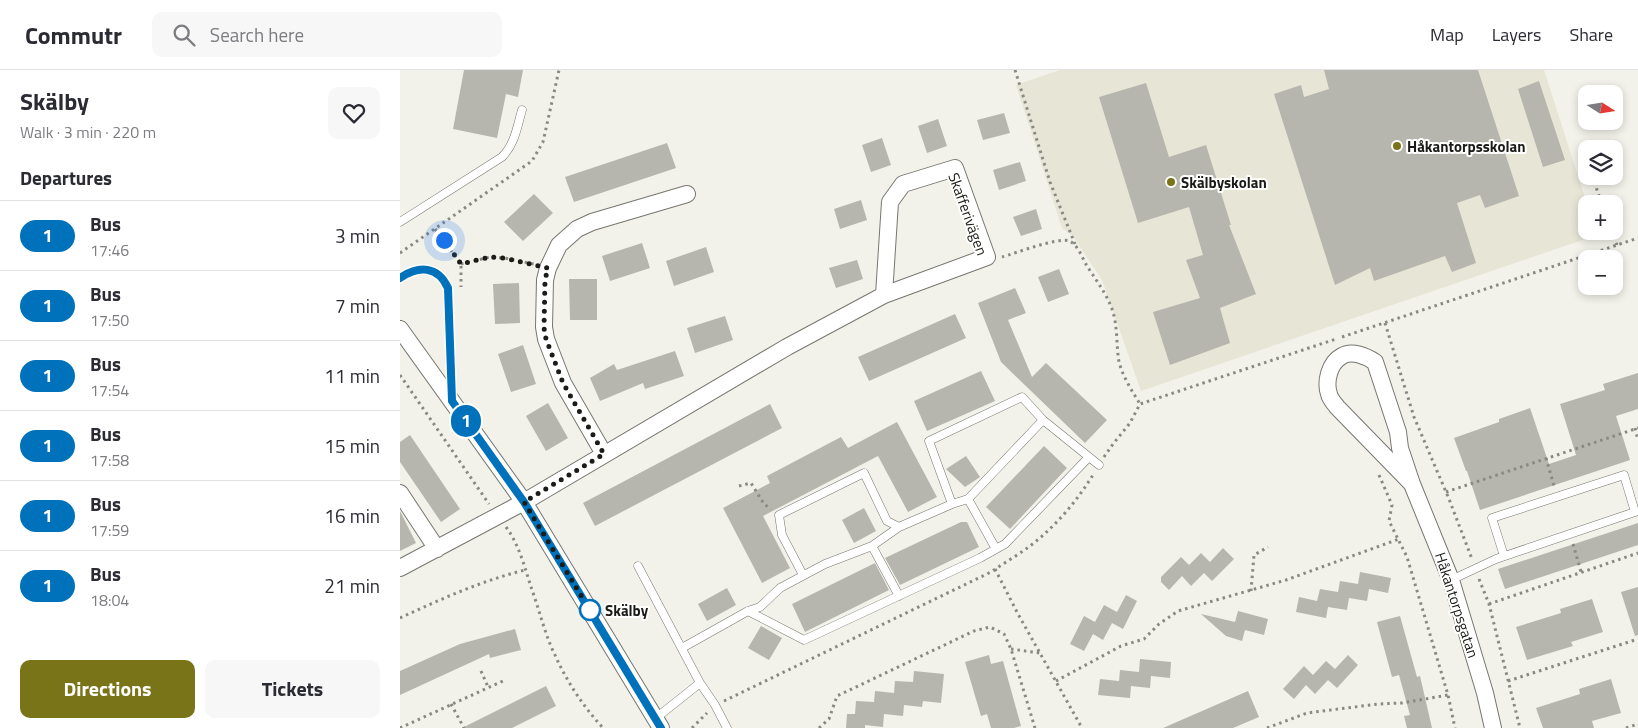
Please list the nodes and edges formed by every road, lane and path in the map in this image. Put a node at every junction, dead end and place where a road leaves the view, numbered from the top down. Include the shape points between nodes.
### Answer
1 (1015, 70) edge
2 (522, 110) dead end
3 (687, 194) dead end
4 (400, 222) edge
5 (435, 229) dead end
6 (1638, 238) edge
7 (1615, 240) edge
8 (1075, 245) junction
9 (1616, 245) junction
10 (987, 257) junction
11 (461, 264) junction
12 (548, 268) junction
13 (400, 278) edge
14 (461, 291) dead end
15 (884, 295) junction
16 (1385, 323) junction
17 (400, 329) edge
18 (400, 375) edge
19 (452, 401) junction
20 (1140, 404) junction
21 (1043, 420) junction
22 (1636, 428) edge
23 (1638, 440) edge
24 (604, 454) junction
25 (1089, 457) junction
26 (1546, 458) junction
27 (1099, 465) junction
28 (1412, 484) junction
29 (739, 486) dead end
30 (1446, 492) junction
31 (400, 493) edge
32 (1558, 497) junction
33 (968, 499) junction
34 (524, 502) junction
35 (952, 504) junction
36 (779, 515) junction
37 (498, 516) junction
38 (1389, 521) dead end
39 (899, 527) junction
40 (1569, 534) junction
41 (1399, 539) junction
42 (872, 546) junction
43 (1268, 547) dead end
44 (437, 549) junction
45 (996, 549) junction
46 (1638, 553) edge
47 (1504, 556) junction
48 (638, 566) dead end
49 (400, 568) edge
50 (995, 569) junction
51 (1475, 569) junction
52 (525, 570) junction
53 (1582, 572) junction
54 (804, 575) junction
55 (1451, 580) junction
56 (1251, 590) junction
57 (898, 596) junction
58 (1489, 604) junction
59 (748, 611) junction
60 (400, 618) edge
61 (1638, 639) edge
62 (682, 648) junction
63 (1011, 649) junction
64 (1040, 653) junction
65 (481, 671) dead end
66 (504, 680) dead end
67 (1056, 681) junction
68 (1508, 681) junction
69 (700, 682) junction
70 (488, 687) junction
71 (1448, 695) junction
72 (451, 704) junction
73 (715, 705) junction
74 (658, 723) edge
75 (1638, 724) edge
76 (400, 728) edge
77 (464, 728) edge
78 (603, 728) edge
79 (692, 728) edge
80 (727, 728) edge
81 (819, 728) edge
82 (1035, 728) edge
83 (1082, 728) edge
84 (1268, 728) edge
85 (1455, 728) edge
86 (1493, 728) edge
87 (1520, 728) edge
88 (1626, 728) edge

1 - 8 path via 1050,182
2 - 4 lane via 514,139 502,157
3 - 12 street via 577,229 559,245
5 - 11 path
6 - 9 path
7 - 9 path
8 - 10 path via 1069,241 1056,241 996,259
8 - 20 path via 1106,293 1113,311 1124,376
9 - 16 path
10 - 15 street, Skafferivägen
10 - 15 street, Skafferivägen via 955,168 903,184 890,202
11 - 12 path via 490,257
11 - 14 path
12 - 24 street via 545,280 546,339 563,383
13 - 19 lane via 417,269 426,270 443,278 448,288
15 - 24 street, Skafferivägen via 787,347
16 - 20 path
16 - 30 path via 1414,417
17 - 19 street
18 - 37 path
19 - 34 street
20 - 27 path
21 - 25 lane
21 - 33 lane
21 - 35 lane via 1022,397 929,441
22 - 23 path
22 - 26 path
24 - 34 street, Skafferivägen
25 - 27 lane
25 - 45 lane via 1005,544
26 - 30 path
26 - 32 path
27 - 50 path via 1067,512 1050,529
28 - 28 street, Håkantorpsgatan via 1375,362 1366,356 1342,356 1328,373 1329,396
28 - 55 street, Håkantorpsgatan
29 - 36 path via 751,483 764,504
30 - 51 path
31 - 44 street
32 - 40 lane via 1624,475 1635,512
32 - 47 lane via 1492,518
33 - 35 lane
33 - 45 lane
34 - 37 street, Skafferivägen
34 - 74 street
35 - 39 lane
36 - 39 lane via 864,473 887,520
36 - 54 lane via 782,535
37 - 44 street, Skafferivägen
37 - 52 path via 513,537
38 - 41 path
39 - 42 lane
40 - 47 lane
40 - 53 path
41 - 56 path
41 - 71 path
42 - 54 lane
42 - 57 lane
43 - 56 path via 1254,555
44 - 49 street, Skafferivägen
45 - 57 lane
46 - 53 path
47 - 51 lane
48 - 62 lane
50 - 64 path
50 - 73 path
51 - 55 lane
51 - 58 path
52 - 60 path via 495,578
52 - 78 path via 554,654 589,713
53 - 58 path
54 - 59 lane via 780,588 760,607
55 - 86 street, Håkantorpsgatan
56 - 67 path via 1178,611 1144,639 1121,646
57 - 59 lane via 804,640
58 - 68 path
59 - 62 lane
61 - 68 path
62 - 69 lane
63 - 64 path
63 - 81 path via 999,630 990,627 974,631 837,696 829,720
63 - 82 path
64 - 67 path
65 - 70 path
66 - 70 path
67 - 83 path
68 - 87 path
69 - 73 lane
69 - 74 lane
70 - 72 path
71 - 84 path via 1307,713
71 - 85 path
72 - 76 path
72 - 77 path
73 - 79 path
73 - 80 lane
75 - 88 path

